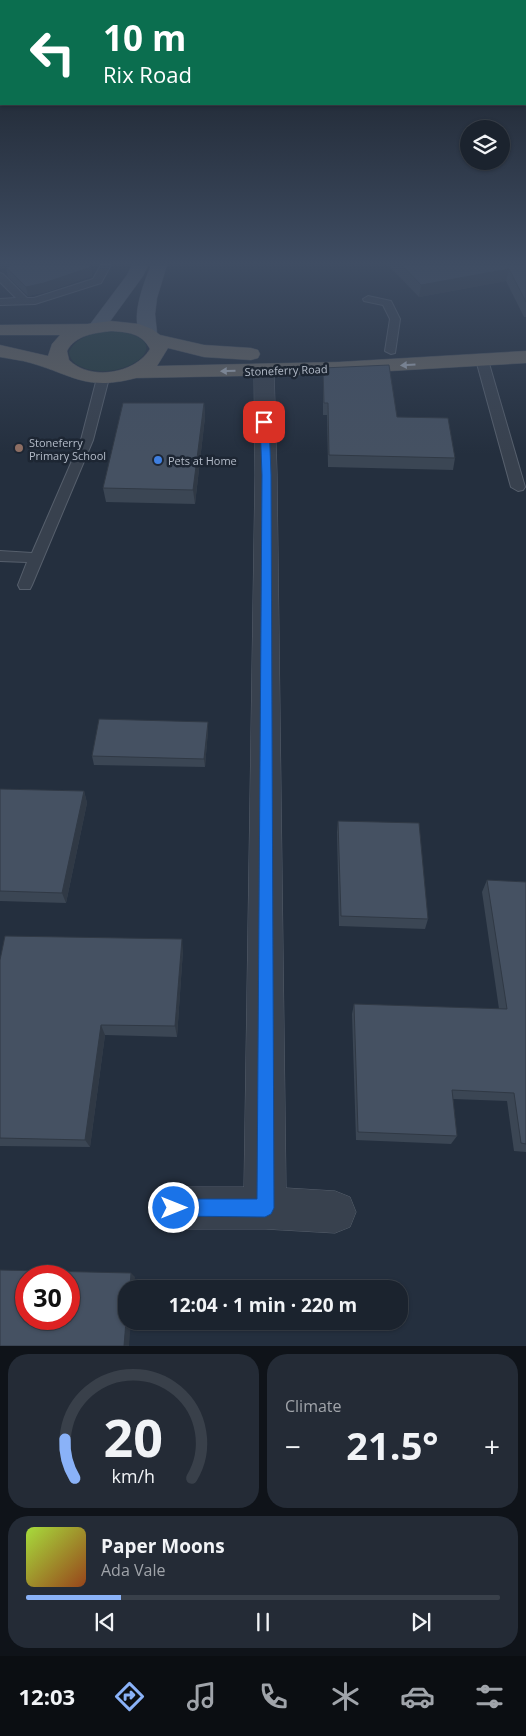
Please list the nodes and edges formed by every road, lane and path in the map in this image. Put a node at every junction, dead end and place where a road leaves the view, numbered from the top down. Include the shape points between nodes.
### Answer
1 (92, 328) junction
2 (95, 328) edge
3 (129, 328) edge
4 (149, 328) edge
5 (394, 328) edge
6 (0, 330) edge
7 (152, 337) junction
8 (526, 342) edge
9 (0, 351) edge
10 (391, 351) junction
11 (526, 357) edge
12 (482, 360) junction
13 (68, 370) junction
14 (264, 371) junction
15 (135, 372) junction
16 (103, 378) junction
17 (518, 487) dead end
18 (0, 556) edge
19 (36, 558) junction
20 (25, 585) dead end
21 (174, 1208) dead end
22 (265, 1208) junction
23 (335, 1212) dead end

1 - 2 highway, Stoneferry Road
1 - 6 highway
1 - 13 highway via 64,341 59,348 60,364
3 - 7 highway, Stoneferry Road
4 - 7 main road
5 - 10 lane
7 - 10 highway, Stoneferry Road via 204,352 231,354
7 - 15 highway via 159,348 156,357 148,366
8 - 10 highway, Stoneferry Road
9 - 13 highway via 35,358
11 - 12 highway, Stoneferry Road
12 -> 14 highway, Stoneferry Road
12 - 17 lane
13 - 16 highway
14 -> 15 highway, Stoneferry Road
14 - 22 street
15 - 16 highway
16 - 19 lane via 87,440
18 - 19 lane
19 - 20 lane
21 - 22 street
22 - 23 street

